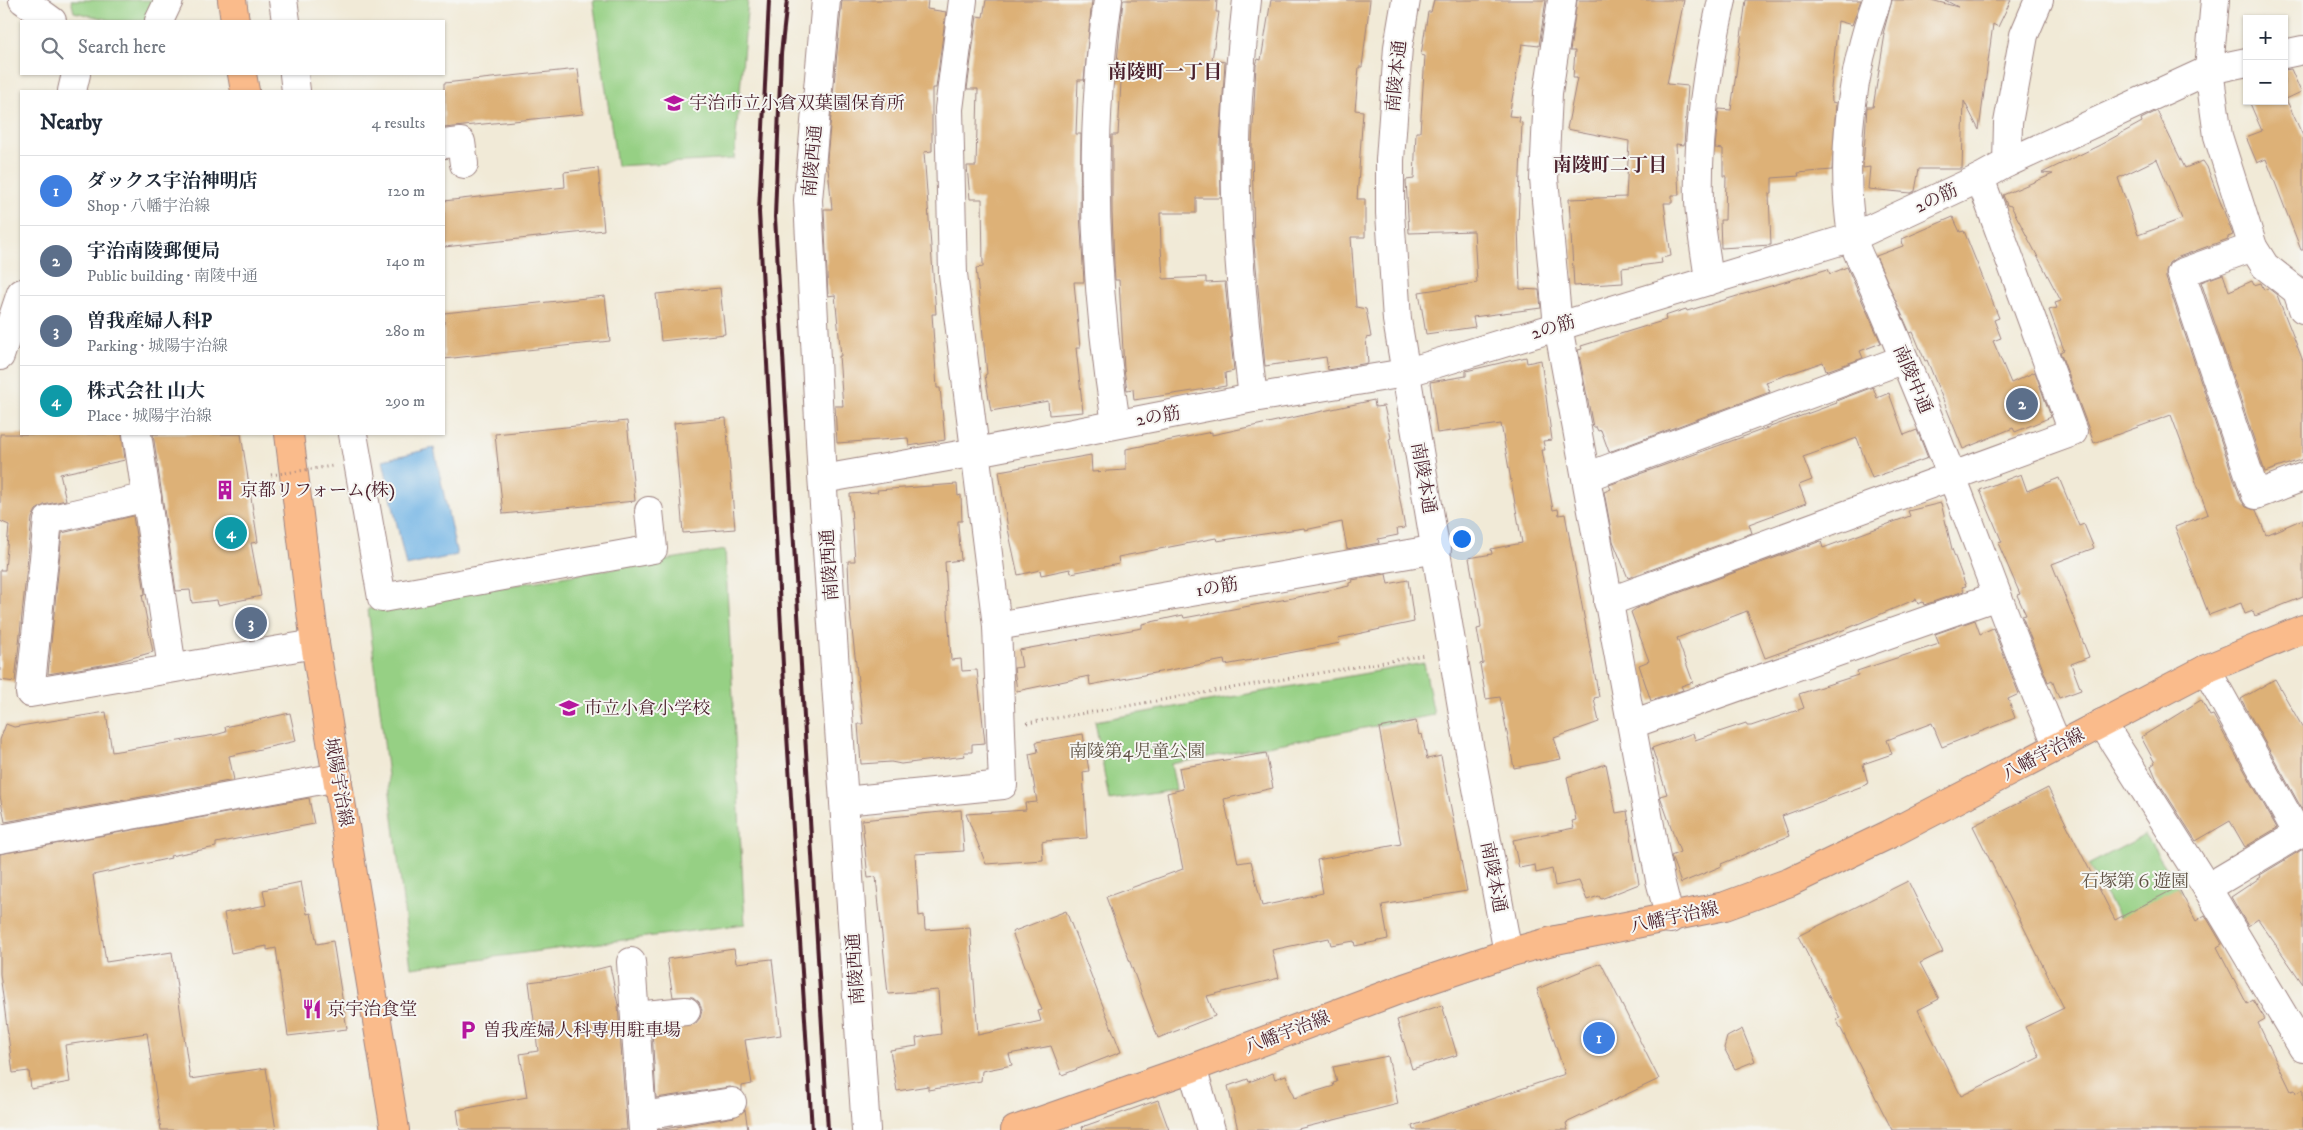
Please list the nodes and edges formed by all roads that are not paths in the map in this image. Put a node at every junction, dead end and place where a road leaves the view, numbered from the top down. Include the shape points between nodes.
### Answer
1 (23, 0) edge
2 (169, 0) edge
3 (232, 0) edge
4 (283, 0) edge
5 (826, 0) edge
6 (963, 0) edge
7 (1108, 0) edge
8 (1247, 0) edge
9 (1406, 0) edge
10 (1562, 0) edge
11 (1722, 0) edge
12 (1877, 0) edge
13 (2039, 0) edge
14 (2215, 0) edge
15 (51, 20) edge
16 (159, 20) edge
17 (235, 20) edge
18 (286, 20) edge
19 (2303, 50) edge
20 (2288, 53) edge
21 (2243, 63) edge
22 (2210, 70) junction
23 (76, 75) edge
24 (242, 75) edge
25 (294, 75) edge
26 (72, 90) edge
27 (245, 90) edge
28 (296, 90) edge
29 (445, 144) edge
30 (2007, 162) junction
31 (464, 164) dead end
32 (1980, 178) junction
33 (1853, 237) junction
34 (2253, 247) junction
35 (1709, 281) junction
36 (12, 302) edge
37 (2303, 309) edge
38 (1558, 326) junction
39 (0, 356) edge
40 (1904, 359) junction
41 (1405, 373) junction
42 (1253, 398) junction
43 (1116, 424) junction
44 (137, 435) edge
45 (289, 435) edge
46 (353, 435) edge
47 (976, 452) junction
48 (1953, 476) junction
49 (1586, 477) junction
50 (2303, 477) edge
51 (823, 479) junction
52 (146, 497) junction
53 (649, 511) dead end
54 (1437, 549) junction
55 (1997, 596) junction
56 (1608, 602) junction
57 (997, 626) junction
58 (2303, 629) edge
59 (315, 644) junction
60 (172, 668) junction
61 (2206, 669) junction
62 (2102, 723) junction
63 (1632, 724) junction
64 (2058, 746) junction
65 (338, 776) junction
66 (844, 801) junction
67 (0, 839) edge
68 (2207, 888) junction
69 (1670, 919) junction
70 (1508, 953) junction
71 (630, 962) dead end
72 (686, 1011) dead end
73 (634, 1016) junction
74 (2303, 1048) edge
75 (1192, 1068) junction
76 (732, 1102) dead end
77 (642, 1123) edge
78 (395, 1130) edge
79 (866, 1130) edge
80 (1015, 1130) edge
81 (1211, 1130) edge

1 - 15 street
2 - 16 street
3 - 17 main road
4 - 18 street
5 - 51 street, 南陵西通 via 808,200
6 - 47 street via 949,109 953,274
7 - 43 street via 1098,93 1095,220 1098,288
8 - 42 street via 1237,112 1236,192 1238,253
9 - 41 street, 南陵本通 via 1393,103 1390,177 1392,267
10 - 38 street via 1548,93 1544,179
11 - 35 street via 1706,80 1700,154 1699,203
12 - 33 street, 南陵中通 via 1862,50 1849,142
13 - 30 street via 2024,35 2008,123
14 - 22 street
19 - 20 street
21 - 22 street, 2の筋
22 - 30 street, 2の筋
22 - 34 street via 2218,136
23 - 26 street
24 - 27 main road
25 - 28 street
29 - 31 street via 461,142
30 - 32 street, 2の筋
32 - 33 street, 2の筋
32 - 48 street via 2073,432
33 - 35 street, 2の筋
33 - 40 street, 南陵中通
34 - 37 street via 2265,266 2297,291
34 - 50 street via 2181,273 2256,495
35 - 38 street, 2の筋
36 - 39 street
38 - 41 street, 2の筋
38 - 49 street
40 - 48 street, 南陵中通
40 - 49 street
41 - 42 street, 2の筋
41 - 54 street, 南陵本通
42 - 43 street, 2の筋
43 - 47 street, 2の筋
44 - 52 street
45 - 59 main road, 城陽宇治線
46 - 53 street via 382,598 653,549
47 - 51 street, 2の筋
47 - 57 street
48 - 55 street, 南陵中通
48 - 56 street
49 - 56 street
51 - 66 street, 南陵西通
52 - 60 street
52 - 60 street via 48,520 30,693
54 - 57 street, 1の筋
54 - 70 street, 南陵本通
55 - 63 street
55 - 64 street, 南陵中通
56 - 63 street
57 - 66 street via 1003,785
58 - 61 main road, 八幡宇治線
59 - 60 street
59 - 65 main road, 城陽宇治線
61 - 62 main road, 八幡宇治線
61 - 68 street via 2298,834
62 - 64 main road, 八幡宇治線
62 - 68 street
63 - 69 street
64 - 69 main road, 八幡宇治線 via 1790,882 1725,906
65 - 67 street
65 - 78 main road, 城陽宇治線
66 - 79 street, 南陵西通
68 - 74 street
69 - 70 main road, 八幡宇治線 via 1556,940
70 - 75 main road, 八幡宇治線 via 1404,988
71 - 73 street
72 - 73 street
73 - 77 street
75 - 80 main road, 八幡宇治線
75 - 81 street
76 - 77 street

